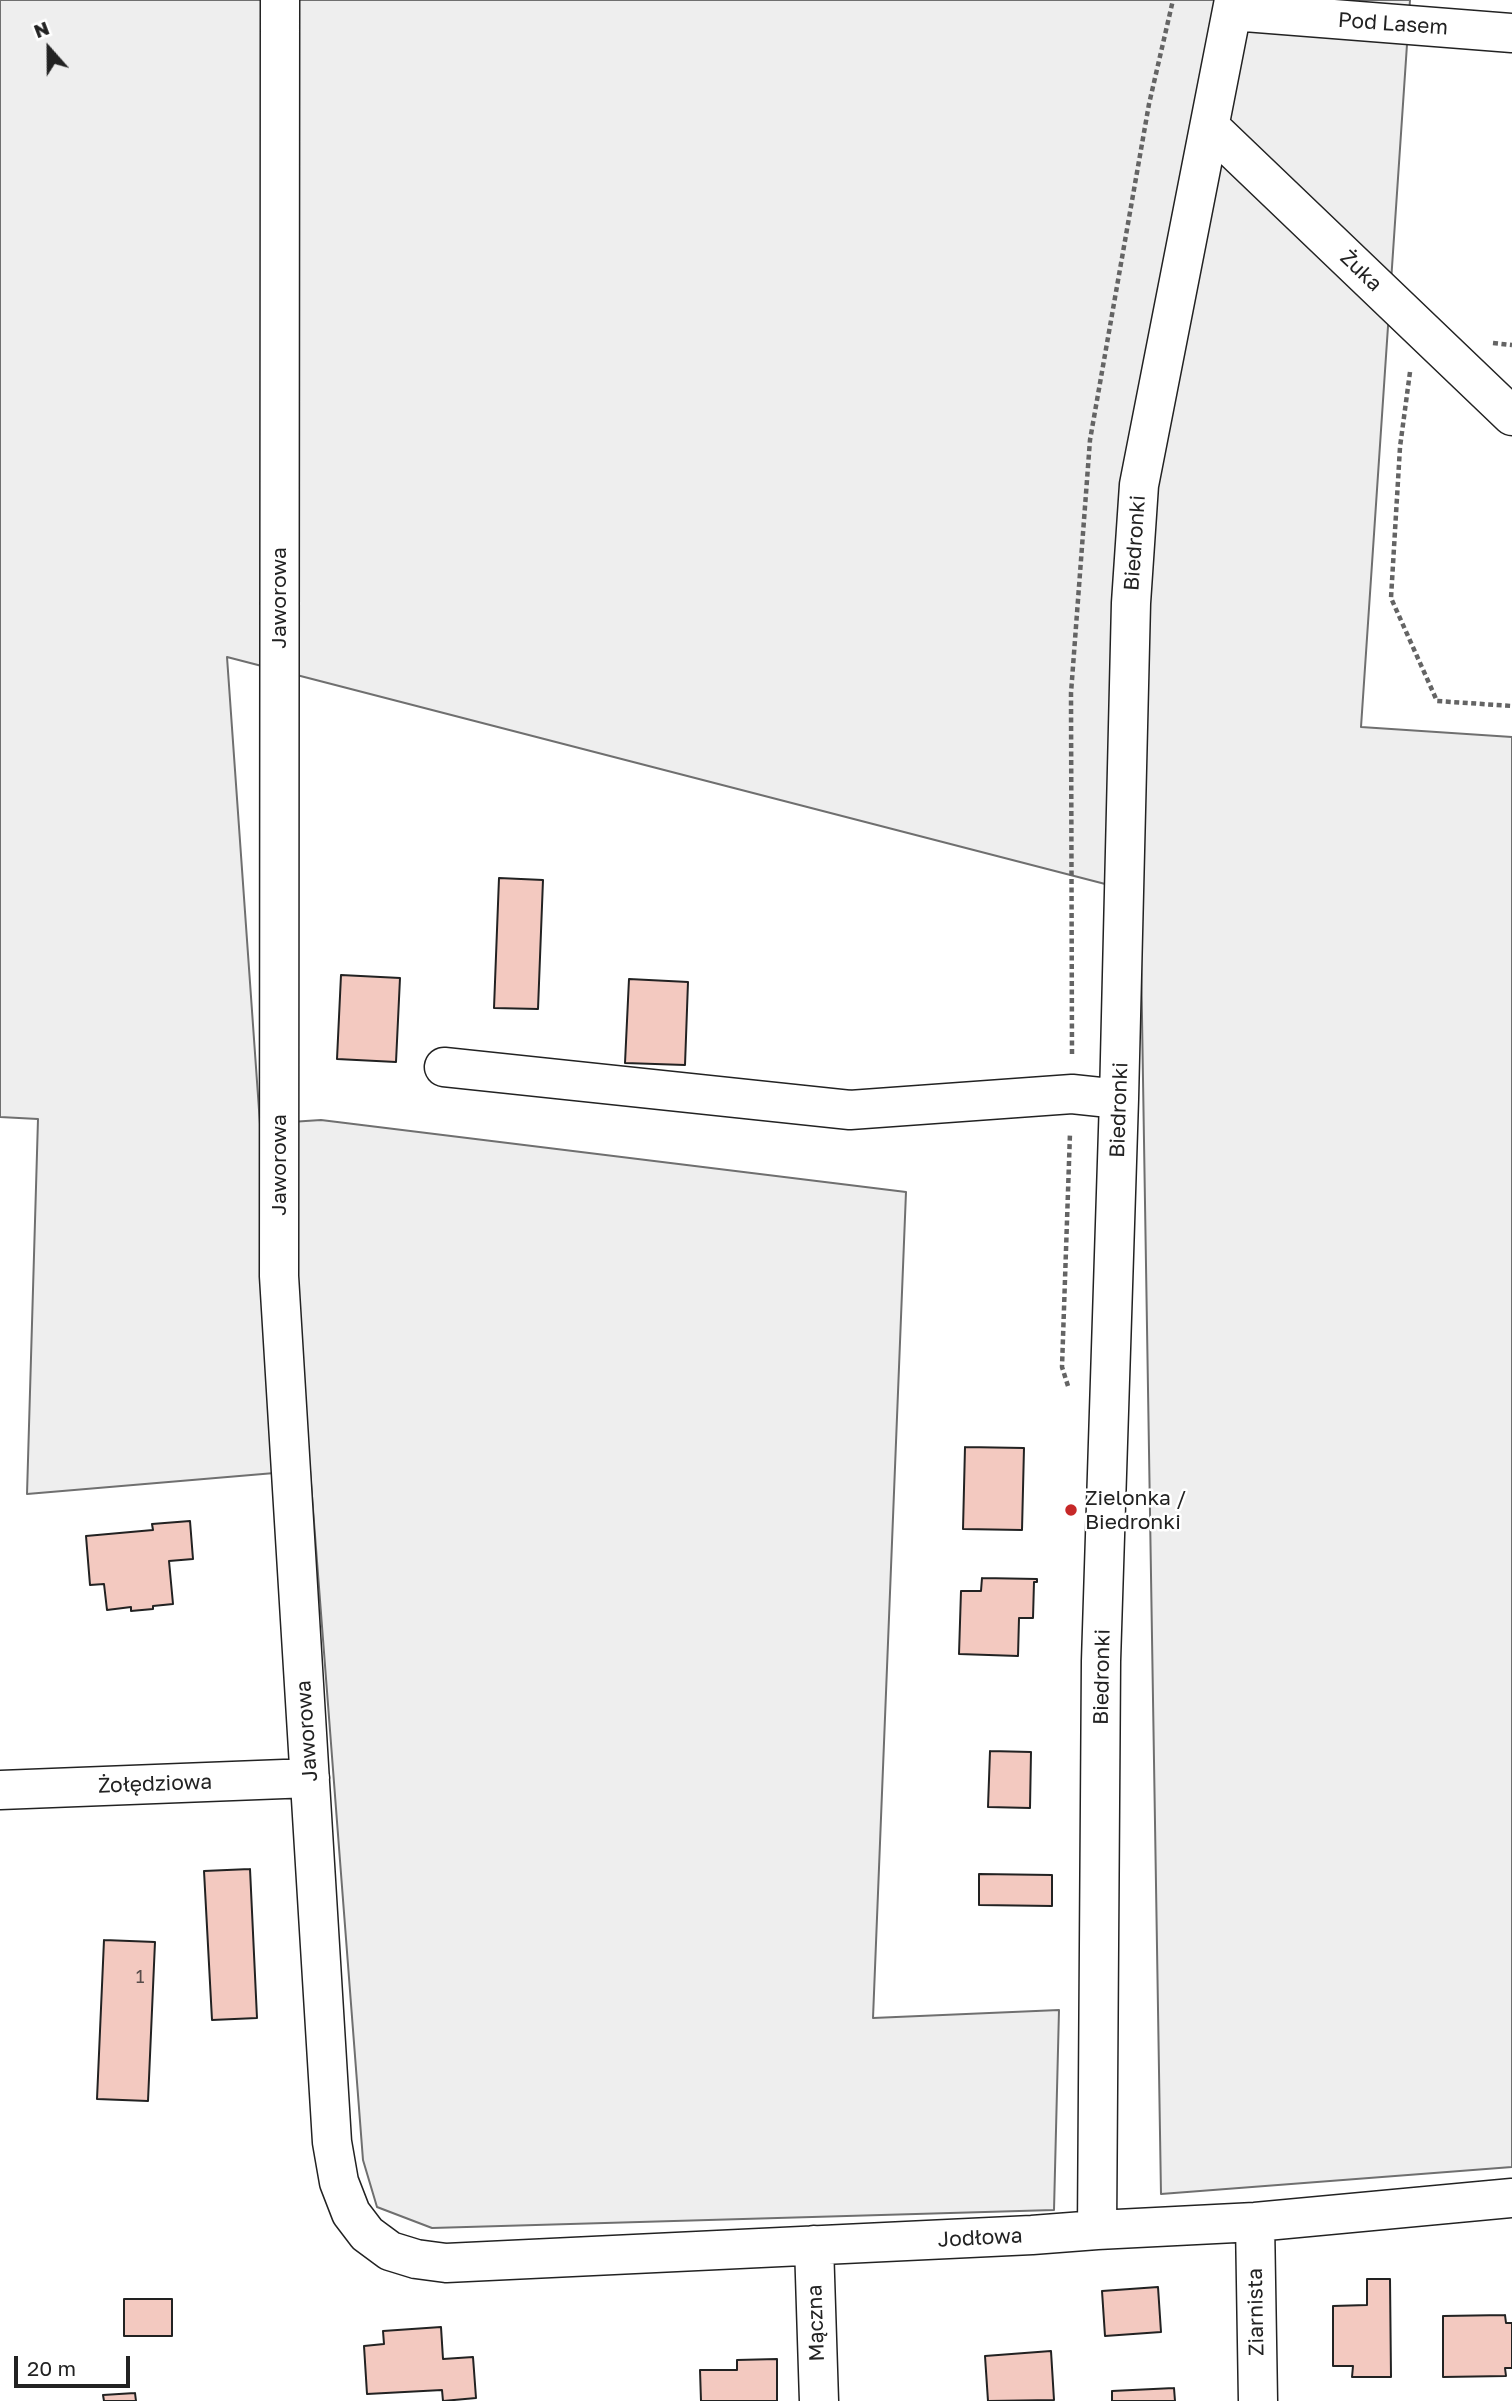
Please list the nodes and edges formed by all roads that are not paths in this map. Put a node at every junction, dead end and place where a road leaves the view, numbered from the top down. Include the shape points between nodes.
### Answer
1 (280, 0) edge
2 (1233, 6) edge
3 (1512, 33) edge
4 (1210, 127) junction
5 (1512, 416) edge
6 (444, 1067) dead end
7 (1119, 1100) junction
8 (310, 1777) junction
9 (0, 1790) edge
10 (1512, 2199) edge
11 (1255, 2222) junction
12 (1097, 2230) junction
13 (814, 2245) junction
14 (446, 2263) joint
15 (819, 2401) edge
16 (1258, 2401) edge

1 - 8 street, Jaworowa via 279,1276
2 - 3 street, Pod Lasem
2 - 4 street, Biedronki
4 - 5 street, Żuka
4 - 7 street, Biedronki via 1139,485 1126,755
6 - 7 street via 850,1110 1072,1094
7 - 12 street, Biedronki via 1101,1661
8 - 9 street, Żołędziowa
8 - 14 street, Jaworowa via 332,2142 339,2182 351,2213 367,2234 390,2251
10 - 11 street, Jodłowa
11 - 12 street, Jodłowa
11 - 16 street, Ziarnista
12 - 13 street, Jodłowa
13 - 14 street, Jodłowa
13 - 15 street, Mączna

